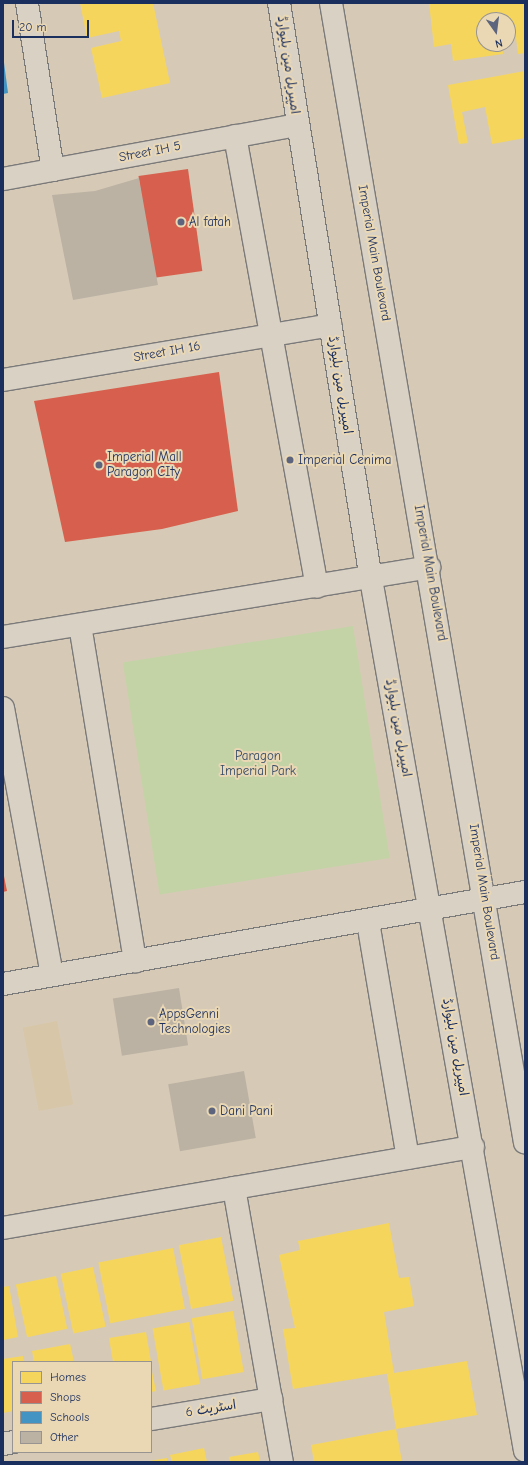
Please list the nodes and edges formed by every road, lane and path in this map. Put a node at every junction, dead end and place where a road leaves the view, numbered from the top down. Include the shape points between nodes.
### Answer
1 (27, 3) edge
2 (279, 3) edge
3 (331, 3) edge
4 (297, 125) junction
5 (235, 136) junction
6 (53, 170) junction
7 (3, 178) edge
8 (330, 325) junction
9 (274, 334) junction
10 (3, 380) edge
11 (429, 567) junction
12 (371, 579) junction
13 (317, 587) junction
14 (80, 625) junction
15 (3, 637) edge
16 (3, 708) edge
17 (525, 892) edge
18 (486, 900) junction
19 (431, 910) junction
20 (368, 922) junction
21 (135, 962) junction
22 (52, 975) junction
23 (3, 984) edge
24 (525, 1142) edge
25 (473, 1147) junction
26 (408, 1158) junction
27 (234, 1188) junction
28 (3, 1228) edge
29 (271, 1399) junction
30 (152, 1419) edge
31 (525, 1451) edge
32 (282, 1462) edge

1 - 6 street
2 - 4 street, امپیریل مین بلیوارڈ
3 - 11 street, Imperial Main Boulevard
4 - 5 street, Street IH 5
4 - 8 street, امپیریل مین بلیوارڈ
5 - 6 street, Street IH 5
5 - 9 street
6 - 7 street, Street IH 5
8 - 9 street, Street IH 16
8 - 12 street, امپیریل مین بلیوارڈ
9 - 10 street, Street IH 16
9 - 13 street
11 - 12 street
11 - 18 street, Imperial Main Boulevard
12 - 13 street
12 - 19 street, امپیریل مین بلیوارڈ
13 - 14 street
14 - 15 street
14 - 21 street
16 - 22 street
17 - 18 street
18 - 19 street
18 - 24 street, Imperial Main Boulevard
19 - 20 street
19 - 25 street, امپیریل مین بلیوارڈ
20 - 21 street
20 - 26 street
21 - 22 street
22 - 23 street
25 - 26 street
25 - 31 street, امپیریل مین بلیوارڈ
26 - 27 street
27 - 28 street
27 - 29 street
29 - 30 street, اسٹریٹ 6
29 - 32 street

